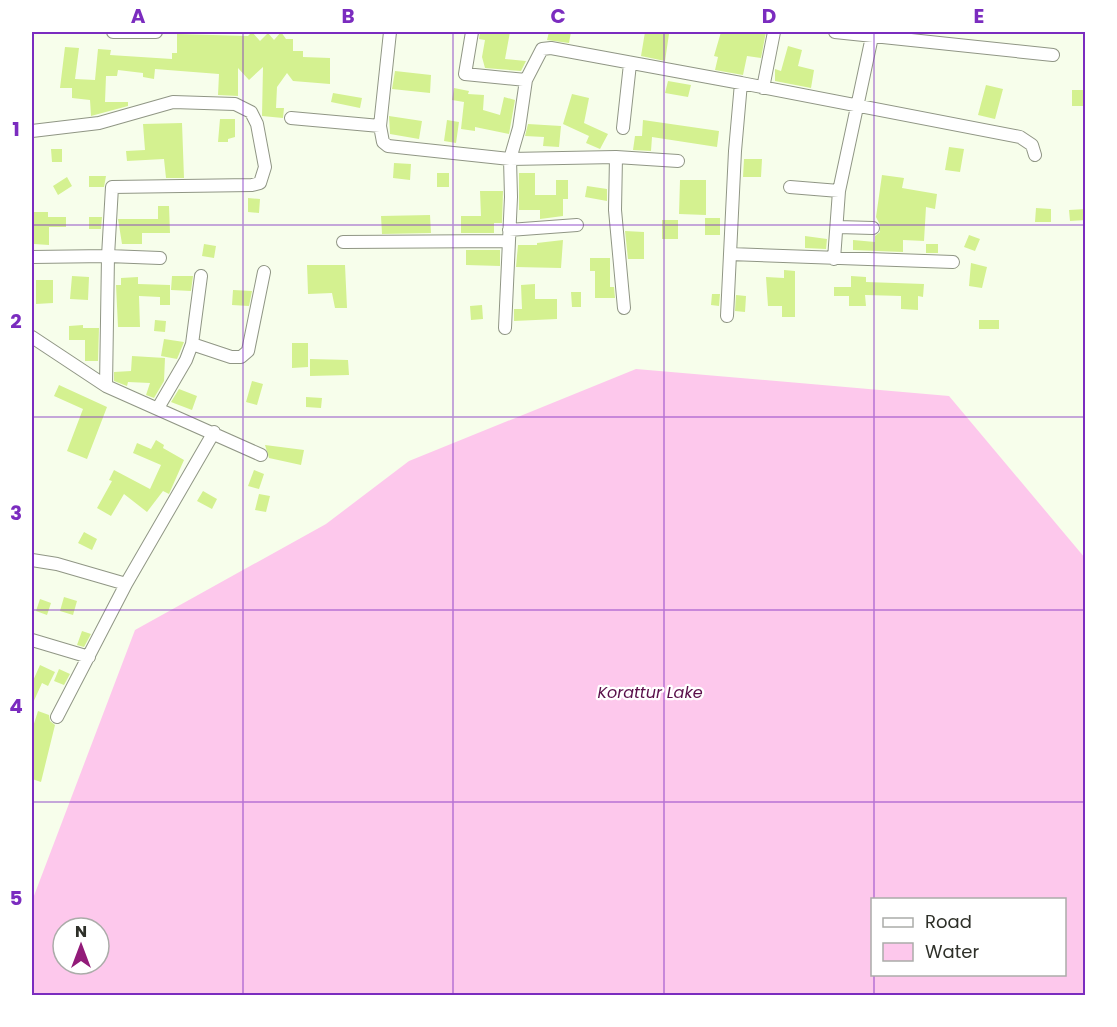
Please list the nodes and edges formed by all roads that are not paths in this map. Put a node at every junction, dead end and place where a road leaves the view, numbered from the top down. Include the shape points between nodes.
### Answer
1 (113, 32) edge
2 (156, 32) edge
3 (390, 32) edge
4 (472, 32) edge
5 (774, 32) edge
6 (835, 32) edge
7 (873, 34) edge
8 (1053, 55) dead end
9 (630, 64) junction
10 (526, 80) junction
11 (741, 83) junction
12 (763, 88) junction
13 (857, 107) junction
14 (291, 118) dead end
15 (380, 126) junction
16 (623, 128) dead end
17 (32, 130) edge
18 (1035, 155) dead end
19 (616, 157) junction
20 (510, 159) junction
21 (678, 161) dead end
22 (790, 187) dead end
23 (838, 191) junction
24 (577, 225) dead end
25 (838, 227) junction
26 (873, 228) dead end
27 (509, 235) junction
28 (343, 242) dead end
29 (730, 254) junction
30 (108, 256) junction
31 (32, 257) edge
32 (160, 258) dead end
33 (834, 258) junction
34 (953, 262) dead end
35 (264, 272) dead end
36 (201, 276) dead end
37 (624, 308) dead end
38 (727, 316) dead end
39 (505, 328) dead end
40 (32, 337) edge
41 (192, 344) junction
42 (106, 386) junction
43 (158, 408) junction
44 (214, 432) junction
45 (261, 455) dead end
46 (32, 560) edge
47 (126, 584) junction
48 (32, 640) edge
49 (89, 657) junction
50 (57, 717) dead end

1 - 2 street
3 - 15 street
4 - 10 street via 465,74
5 - 12 street
6 - 7 street
7 - 8 street
7 - 13 street
9 - 10 street via 542,49
9 - 11 street
9 - 16 street
10 - 20 street
11 - 12 street
11 - 29 street
12 - 13 street
13 - 18 street via 1020,137 1032,145
13 - 23 street
14 - 15 street
15 - 20 street via 383,142 388,146
17 - 30 street via 99,123 173,102 235,104 251,112 265,167 260,183 112,187
19 - 20 street
19 - 21 street
19 - 37 street via 615,210
20 - 27 street
22 - 23 street
23 - 25 street
24 - 27 street
25 - 26 street
25 - 33 street
27 - 28 street
27 - 39 street
29 - 33 street
29 - 38 street
30 - 31 street
30 - 32 street
30 - 42 street
33 - 34 street
35 - 41 street via 248,351 241,357 231,357
36 - 41 street
40 - 42 street
41 - 43 street
42 - 43 street
43 - 44 street
44 - 45 street
44 - 47 street
46 - 47 street
47 - 49 street
48 - 49 street
49 - 50 street

